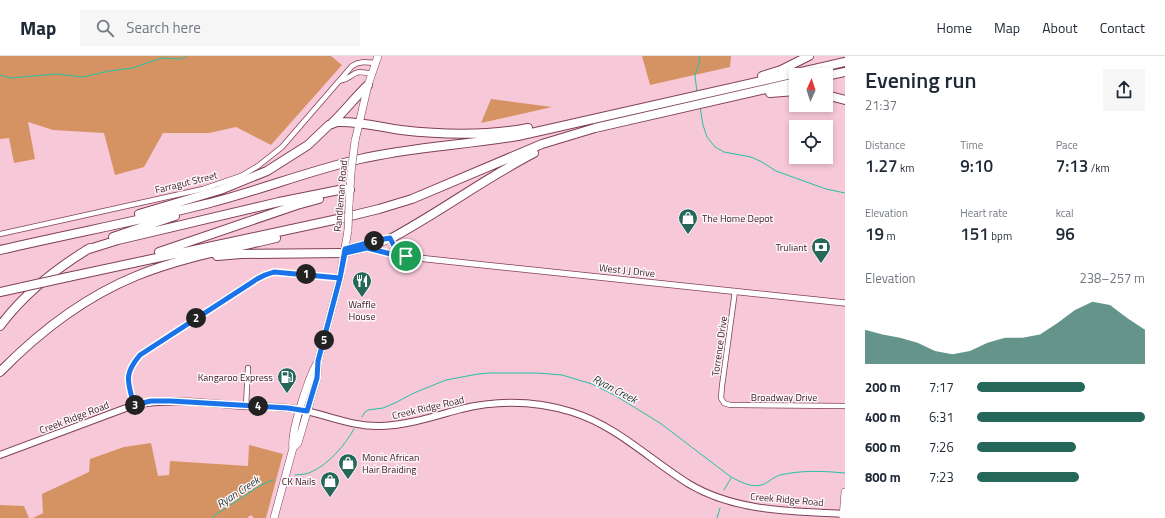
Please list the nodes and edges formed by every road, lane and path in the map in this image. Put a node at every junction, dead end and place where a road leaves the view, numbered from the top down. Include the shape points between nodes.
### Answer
1 (809, 56) edge
2 (377, 59) edge
3 (845, 62) edge
4 (845, 72) edge
5 (372, 74) junction
6 (833, 75) edge
7 (340, 81) junction
8 (789, 83) edge
9 (368, 85) junction
10 (754, 87) junction
11 (789, 92) edge
12 (833, 97) edge
13 (845, 100) edge
14 (359, 124) junction
15 (329, 126) junction
16 (556, 127) junction
17 (542, 144) junction
18 (350, 190) junction
19 (208, 203) junction
20 (338, 220) junction
21 (0, 234) edge
22 (51, 238) junction
23 (390, 238) junction
24 (367, 248) junction
25 (0, 250) edge
26 (86, 250) junction
27 (345, 251) junction
28 (406, 256) junction
29 (182, 260) junction
30 (107, 268) junction
31 (340, 278) junction
32 (735, 291) junction
33 (0, 292) edge
34 (845, 303) edge
35 (0, 326) edge
36 (248, 368) dead end
37 (0, 372) edge
38 (724, 403) joint
39 (134, 405) junction
40 (246, 406) junction
41 (845, 406) edge
42 (303, 410) junction
43 (0, 455) edge
44 (845, 492) edge
45 (844, 516) edge
46 (274, 518) edge

1 - 10 highway via 762,76
2 - 5 main road, Randleman Road
2 - 7 street, Farragut Street via 355,64
3 - 10 highway
4 - 6 highway
5 - 7 street, Farragut Street via 359,72
5 - 9 main road, Randleman Road
7 - 21 street, Farragut Street via 282,147 241,176 202,189
8 - 10 highway
9 - 14 main road, Randleman Road
9 - 15 highway
10 - 11 highway via 767,94
10 - 16 highway via 706,94
10 - 17 highway via 708,102 594,128
12 - 13 highway
14 - 15 highway via 337,122
14 - 16 highway via 452,134 491,133 539,126
14 - 18 main road, Randleman Road, bridge
15 - 22 highway via 308,146 262,174 145,213
16 - 19 highway via 493,140 361,159
17 - 20 highway via 412,199
17 - 23 highway via 535,152
18 - 26 highway via 279,202
18 - 27 main road, Randleman Road, bridge
18 - 30 highway
19 - 22 highway
19 - 26 highway via 186,213 121,234
20 - 29 highway via 324,227
20 - 30 highway
22 - 25 highway
23 - 24 main road, West J J Drive
23 - 27 street
23 - 28 street via 397,252
24 - 27 main road, West J J Drive
24 - 28 street, West J J Drive
26 - 35 highway via 47,277 25,297
27 - 29 highway via 241,254
27 - 31 main road, Randleman Road
28 - 32 street, West J J Drive
29 - 37 highway via 135,276 87,302 25,348
30 - 33 highway, bridge
31 - 39 street via 274,272 245,286 140,355 129,370 128,379
31 - 42 main road, Randleman Road via 318,361 310,377
32 - 34 street, West J J Drive
32 - 38 street, Torrence Drive via 722,386 721,398
36 - 40 street
38 - 41 street, Broadway Drive via 739,406
39 - 40 main road, Creek Ridge Road via 151,401 171,401
39 - 43 main road, Creek Ridge Road
40 - 42 main road, Creek Ridge Road
42 - 45 main road, Creek Ridge Road via 349,423 383,426 494,404 551,406 600,423 690,484 719,498 746,506
42 - 46 main road, Randleman Road via 292,441 293,448
44 - 45 main road

